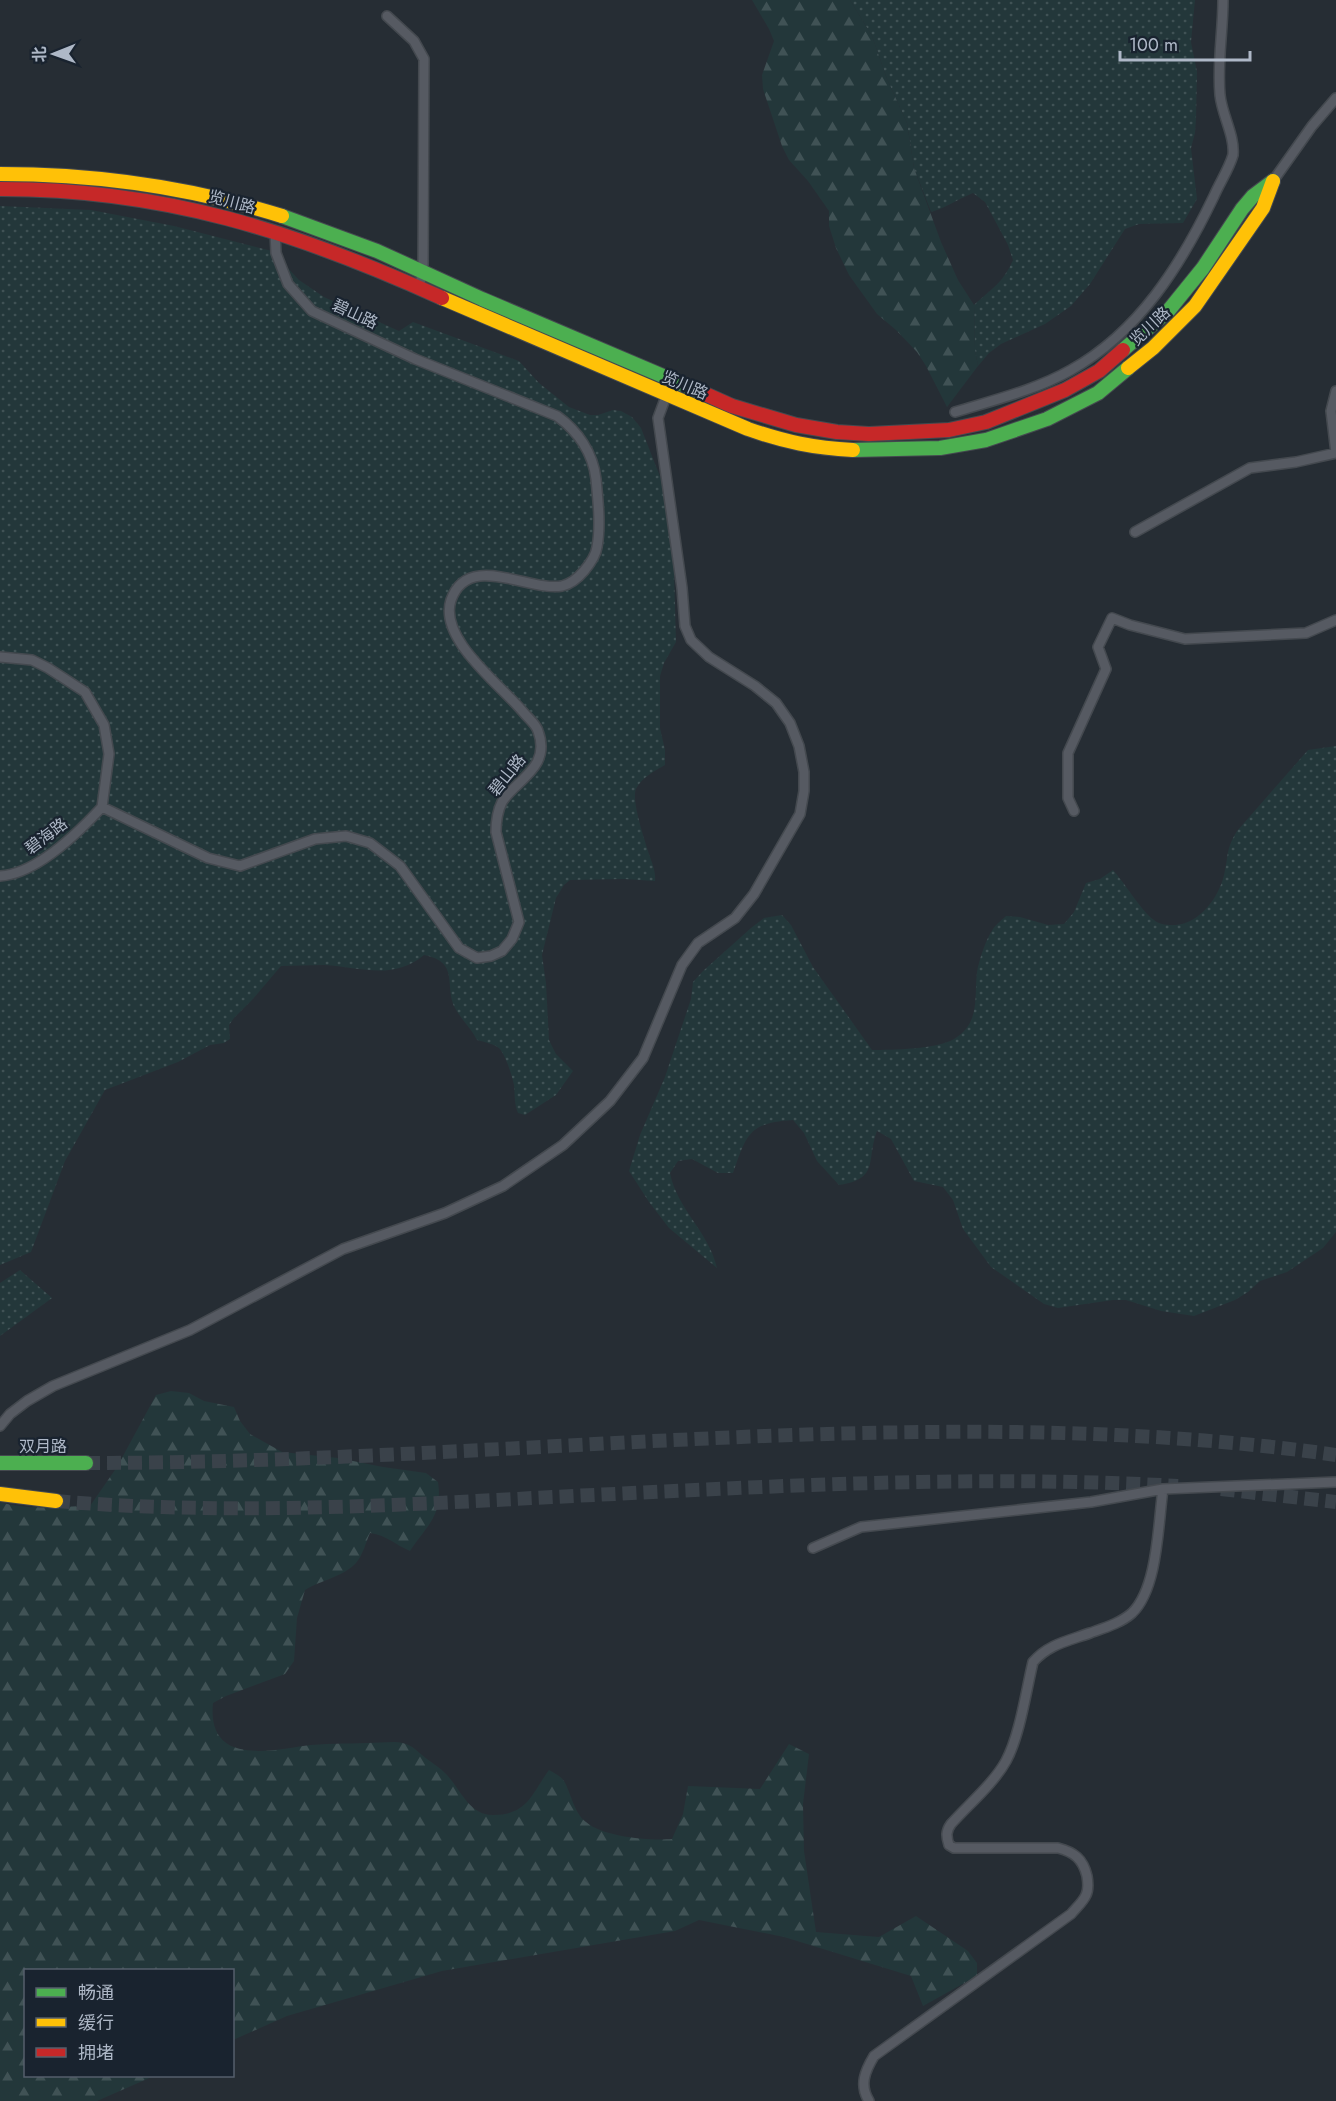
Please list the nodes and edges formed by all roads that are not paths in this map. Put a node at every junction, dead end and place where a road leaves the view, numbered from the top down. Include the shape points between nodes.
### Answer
1 (1223, 0) edge
2 (387, 16) dead end
3 (1336, 98) edge
4 (0, 174) edge
5 (1273, 181) junction
6 (0, 189) edge
7 (274, 232) junction
8 (423, 273) junction
9 (418, 288) junction
10 (672, 380) junction
11 (1336, 391) edge
12 (666, 395) junction
13 (955, 412) dead end
14 (953, 429) junction
15 (956, 446) junction
16 (1336, 453) edge
17 (1135, 531) dead end
18 (1336, 620) edge
19 (0, 657) edge
20 (102, 807) junction
21 (1074, 811) dead end
22 (0, 876) edge
23 (0, 1426) edge
24 (0, 1463) edge
25 (86, 1463) tunnel mouth
26 (1336, 1482) edge
27 (1164, 1489) junction
28 (0, 1494) edge
29 (56, 1501) tunnel mouth
30 (813, 1548) dead end
31 (869, 2101) edge

1 - 13 street via 1220,90 1233,154 1185,251 1134,321 1078,366 1054,379
2 - 8 street via 414,41 424,59
3 - 5 street, 览川路
4 - 8 street, 览川路 via 70,174 191,190 342,237
5 - 14 street, 览川路 via 1242,209 1169,310 1099,371 1026,407
5 - 15 street, 览川路 via 1263,208 1195,306 1152,348 1098,393 1047,418 986,440
6 - 7 street, 览川路 via 123,196 187,207
7 - 9 street, 览川路 via 336,252
7 - 20 street, 碧山路 via 276,253 288,284 312,311 557,416 573,428 586,447 595,474 599,512 597,549 587,568 563,586 498,575 478,576 462,583 451,600 450,624 460,644 538,729 541,752 536,768 503,800 496,817 496,832 519,922 502,951 491,957 477,957 459,948 400,866 370,843 346,836 315,839 240,866 208,858
8 - 9 street
8 - 10 street, 览川路
9 - 12 street, 览川路
10 - 12 street
10 - 14 street, 览川路 via 732,406 796,425 868,434
11 - 16 street via 1330,411
12 - 15 street, 览川路 via 781,441 820,448 861,451
12 - 23 street via 658,418 685,626 691,640 709,657 776,703 790,723 804,772 800,814 754,894 735,918 698,943 682,965 643,1058 610,1101 563,1145 503,1186 445,1213 343,1249 190,1330 53,1386 27,1401
14 - 15 street
16 - 17 street via 1250,468
18 - 21 street via 1306,633 1185,639 1112,618 1098,647 1106,669 1068,753 1068,798
19 - 20 street via 32,660 85,692 104,725 109,754
20 - 22 street, 碧海路 via 40,862 13,875
24 - 25 street, 双月路
26 - 27 street
27 - 30 street via 1091,1502 861,1527
27 - 31 street via 1150,1583 1143,1599 1118,1622 1042,1651 1033,1662 1006,1761 947,1829 949,1845 954,1848 1069,1851 1084,1865 1086,1895 1071,1914 874,2056 864,2080 863,2092
28 - 29 street

